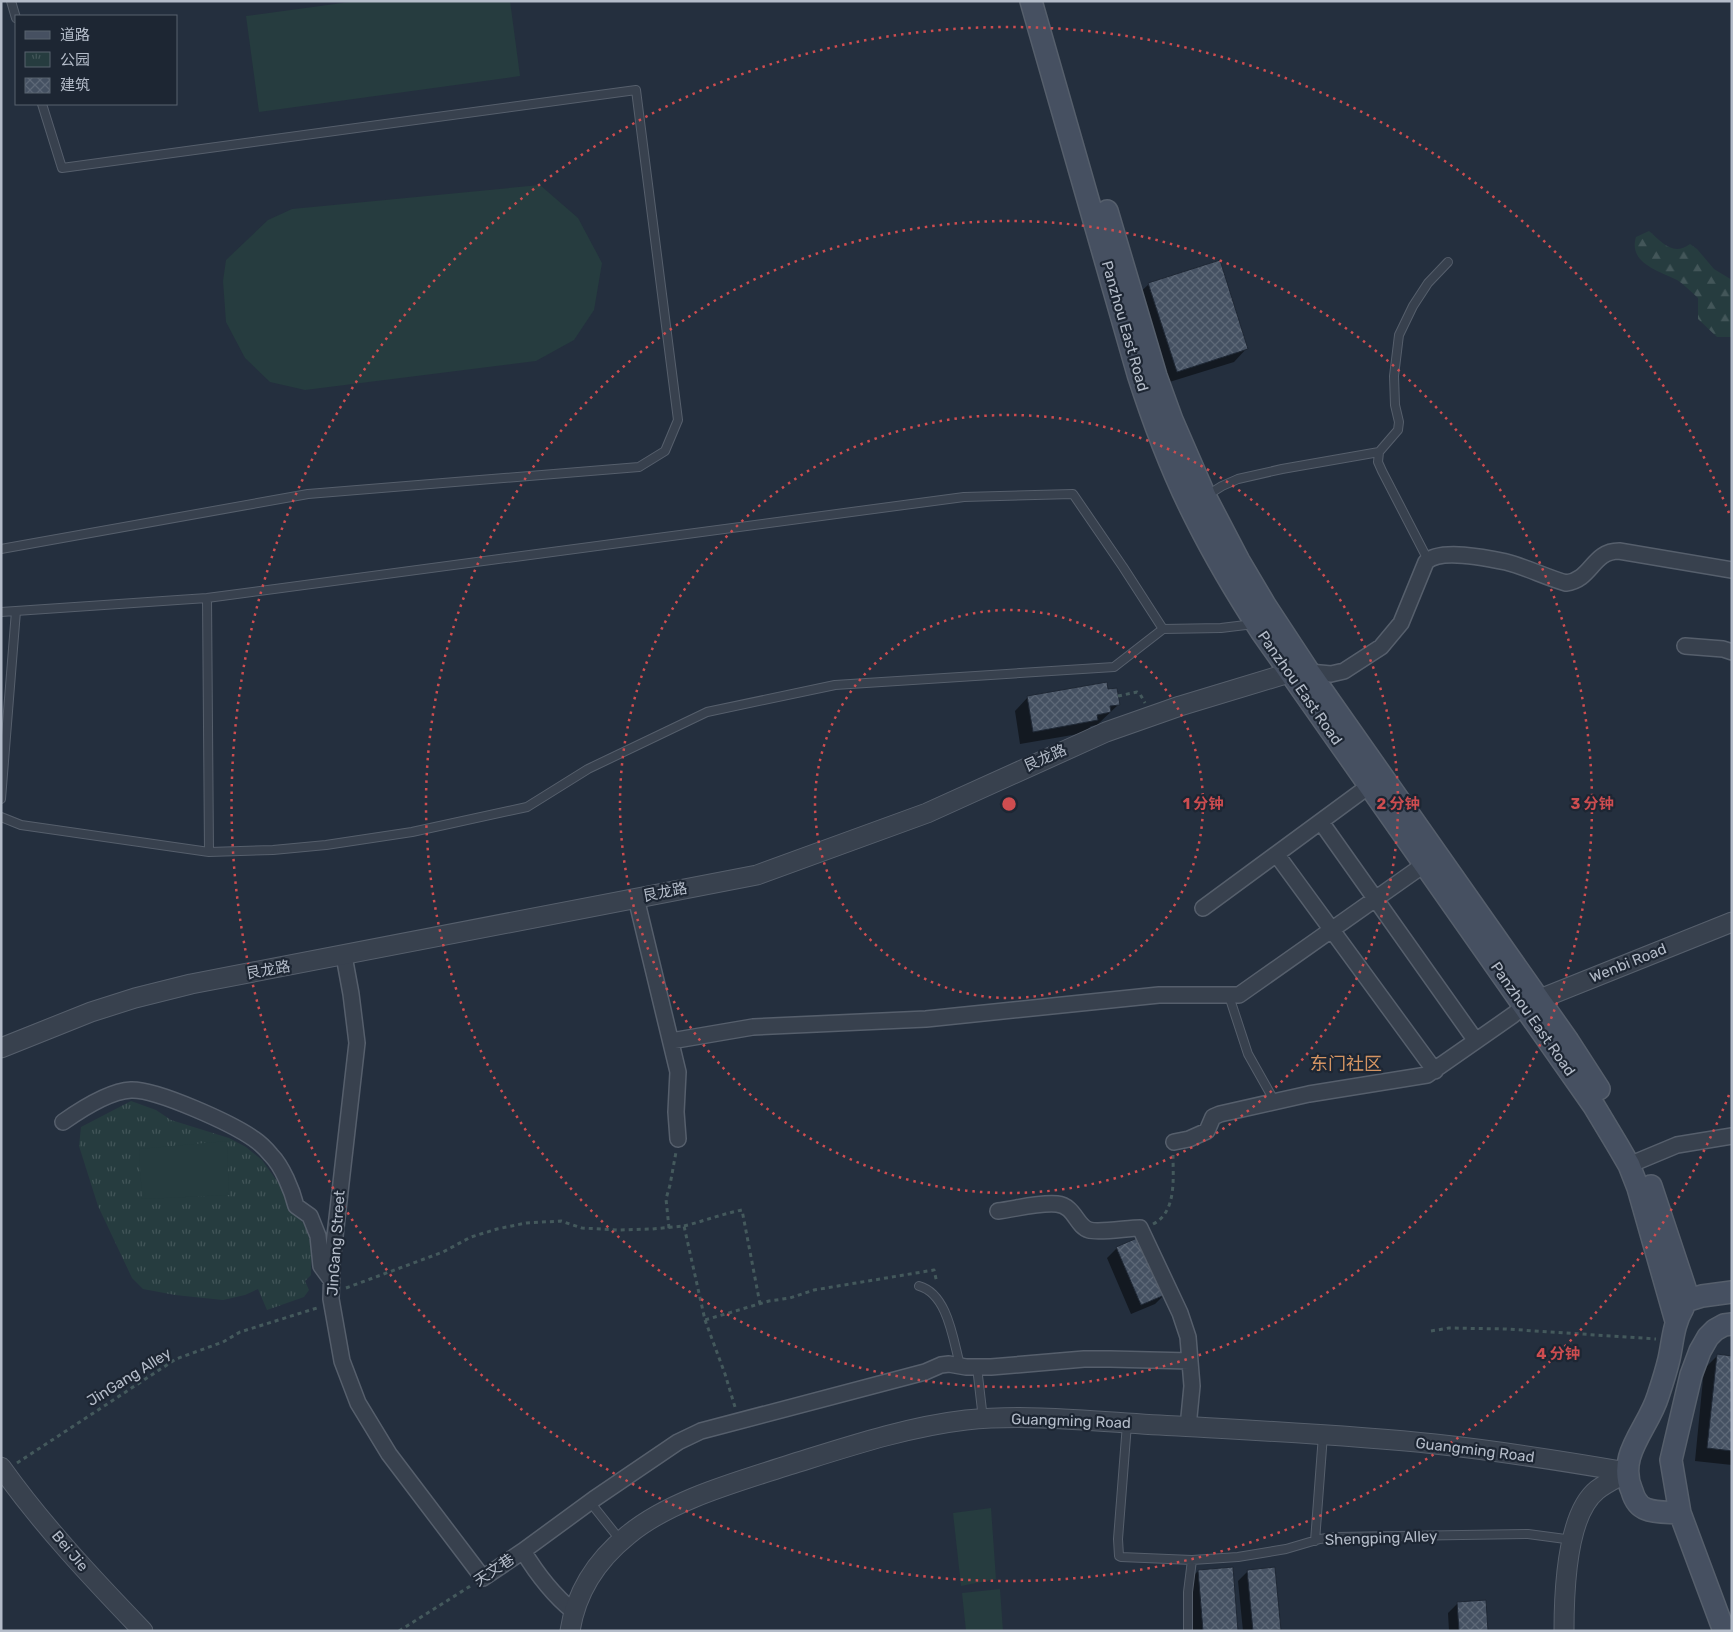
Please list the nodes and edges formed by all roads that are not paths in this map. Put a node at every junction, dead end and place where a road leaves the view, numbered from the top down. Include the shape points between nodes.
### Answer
1 (11, 1) edge
2 (1031, 1) edge
3 (1045, 1) edge
4 (15, 15) edge
5 (42, 105) edge
6 (1448, 262) dead end
7 (1379, 452) junction
8 (1198, 502) junction
9 (1, 549) edge
10 (1428, 560) junction
11 (1732, 570) edge
12 (207, 598) junction
13 (16, 611) junction
14 (1, 612) edge
15 (1266, 622) junction
16 (1163, 629) junction
17 (1685, 646) dead end
18 (1732, 652) edge
19 (1299, 672) junction
20 (1376, 781) junction
21 (1, 799) edge
22 (1, 817) edge
23 (1321, 822) junction
24 (209, 852) junction
25 (1278, 855) junction
26 (1431, 860) junction
27 (636, 898) junction
28 (1375, 900) junction
29 (1203, 908) dead end
30 (1732, 922) edge
31 (1333, 930) junction
32 (344, 956) junction
33 (1229, 996) junction
34 (1531, 1003) junction
35 (671, 1041) junction
36 (1476, 1041) junction
37 (1, 1048) edge
38 (1435, 1071) junction
39 (1274, 1102) junction
40 (63, 1122) dead end
41 (1732, 1136) edge
42 (678, 1139) road end
43 (1174, 1142) road end
44 (1635, 1162) junction
45 (998, 1212) dead end
46 (919, 1286) dead end
47 (1732, 1292) edge
48 (331, 1293) junction
49 (1689, 1300) junction
50 (1732, 1324) edge
51 (1674, 1331) junction
52 (1190, 1361) junction
53 (960, 1366) junction
54 (977, 1367) junction
55 (982, 1419) junction
56 (1127, 1424) junction
57 (1188, 1427) junction
58 (1323, 1435) junction
59 (3, 1469) edge
60 (1627, 1472) junction
61 (590, 1502) junction
62 (1680, 1513) junction
63 (1315, 1540) junction
64 (1573, 1540) junction
65 (621, 1541) junction
66 (523, 1551) junction
67 (1192, 1560) junction
68 (483, 1578) joint
69 (573, 1611) junction
70 (143, 1631) edge
71 (570, 1631) edge
72 (1188, 1631) edge
73 (1564, 1631) edge
74 (1724, 1631) edge

1 - 4 lane
2 - 8 main road, Panzhou East Road via 1153,421
3 - 8 main road, Panzhou East Road via 1156,376
5 - 9 lane via 62,168 636,90 678,420 665,451 639,467 308,494
6 - 7 lane via 1428,282 1399,335 1394,376 1398,430
7 - 8 lane via 1238,479
7 - 10 lane via 1378,462 1382,471
8 - 15 main road, Panzhou East Road via 1236,592
10 - 11 street via 1456,554 1506,562 1566,583 1581,578 1597,558 1619,550
10 - 19 street via 1401,623 1382,646 1344,670 1331,674
12 - 13 lane
12 - 16 lane via 954,499 1074,494
12 - 24 lane
13 - 14 lane
13 - 21 lane
15 - 16 lane via 1221,628
15 - 19 main road, Panzhou East Road
16 - 24 lane via 1114,667 835,686 707,712 588,769 527,806 412,832 326,845
17 - 18 street
19 - 20 main road, Panzhou East Road
19 - 27 street, 艮龙路 via 1180,706 1106,732 927,813 757,875
20 - 23 street
20 - 26 main road, Panzhou East Road
22 - 24 lane via 21,825
23 - 25 street
23 - 28 street
25 - 29 street
25 - 31 street
26 - 28 street
26 - 34 main road, Panzhou East Road
27 - 32 street, 艮龙路
27 - 35 street
28 - 31 street
28 - 36 street
30 - 34 street, Wenbi Road
31 - 33 street via 1242,993
31 - 38 street
32 - 37 street, 艮龙路 via 190,984 134,998
32 - 48 street, JinGang Street via 357,1044 333,1245
33 - 35 street via 1159,995 926,1020 753,1027
33 - 39 lane via 1248,1054
34 - 36 street
34 - 44 main road, Panzhou East Road via 1594,1106
35 - 42 street via 678,1072
36 - 38 street
38 - 39 street via 1424,1076
39 - 43 street via 1215,1115 1207,1131
40 - 48 street via 106,1098 132,1090 178,1102 246,1134 261,1144 277,1162 296,1206 310,1216 318,1236 321,1266
41 - 44 street via 1677,1145
44 - 49 main road, Panzhou East Road
44 - 51 main road, Panzhou East Road via 1638,1188
45 - 52 street via 1057,1204 1071,1210 1082,1226 1090,1230 1140,1228 1184,1324
46 - 53 lane via 934,1293 942,1306
47 - 49 main road
48 - 68 street, JinGang Street via 342,1361 358,1403 389,1454
49 - 51 main road
50 - 62 main road via 1724,1325 1708,1337 1691,1375 1671,1460
51 - 60 main road via 1658,1398 1631,1448
52 - 54 street via 1084,1359
52 - 57 street via 1192,1386
53 - 54 street
53 - 61 street via 941,1365 925,1372 701,1431 678,1442
54 - 55 lane
55 - 56 street, Guangming Road via 1039,1418
55 - 65 street, Guangming Road via 935,1425 873,1439 743,1480 681,1504 642,1524
56 - 57 street, Guangming Road
56 - 67 lane, Shengping Alley via 1119,1556
57 - 58 street, Guangming Road
58 - 60 street, Guangming Road via 1432,1444
58 - 63 lane
59 - 70 street, Bei Jie via 97,1584
60 - 62 main road via 1629,1486 1641,1506 1648,1510
60 - 64 street via 1596,1491 1587,1501
61 - 65 lane
61 - 66 street
62 - 74 main road
63 - 64 lane, Shengping Alley via 1528,1534
63 - 67 lane, Shengping Alley via 1260,1554
64 - 73 street via 1564,1588
65 - 69 street, Guangming Road via 600,1562
66 - 68 street, 天文巷
66 - 69 street, 天文巷 via 534,1570
67 - 72 lane
69 - 71 street, Guangming Road

